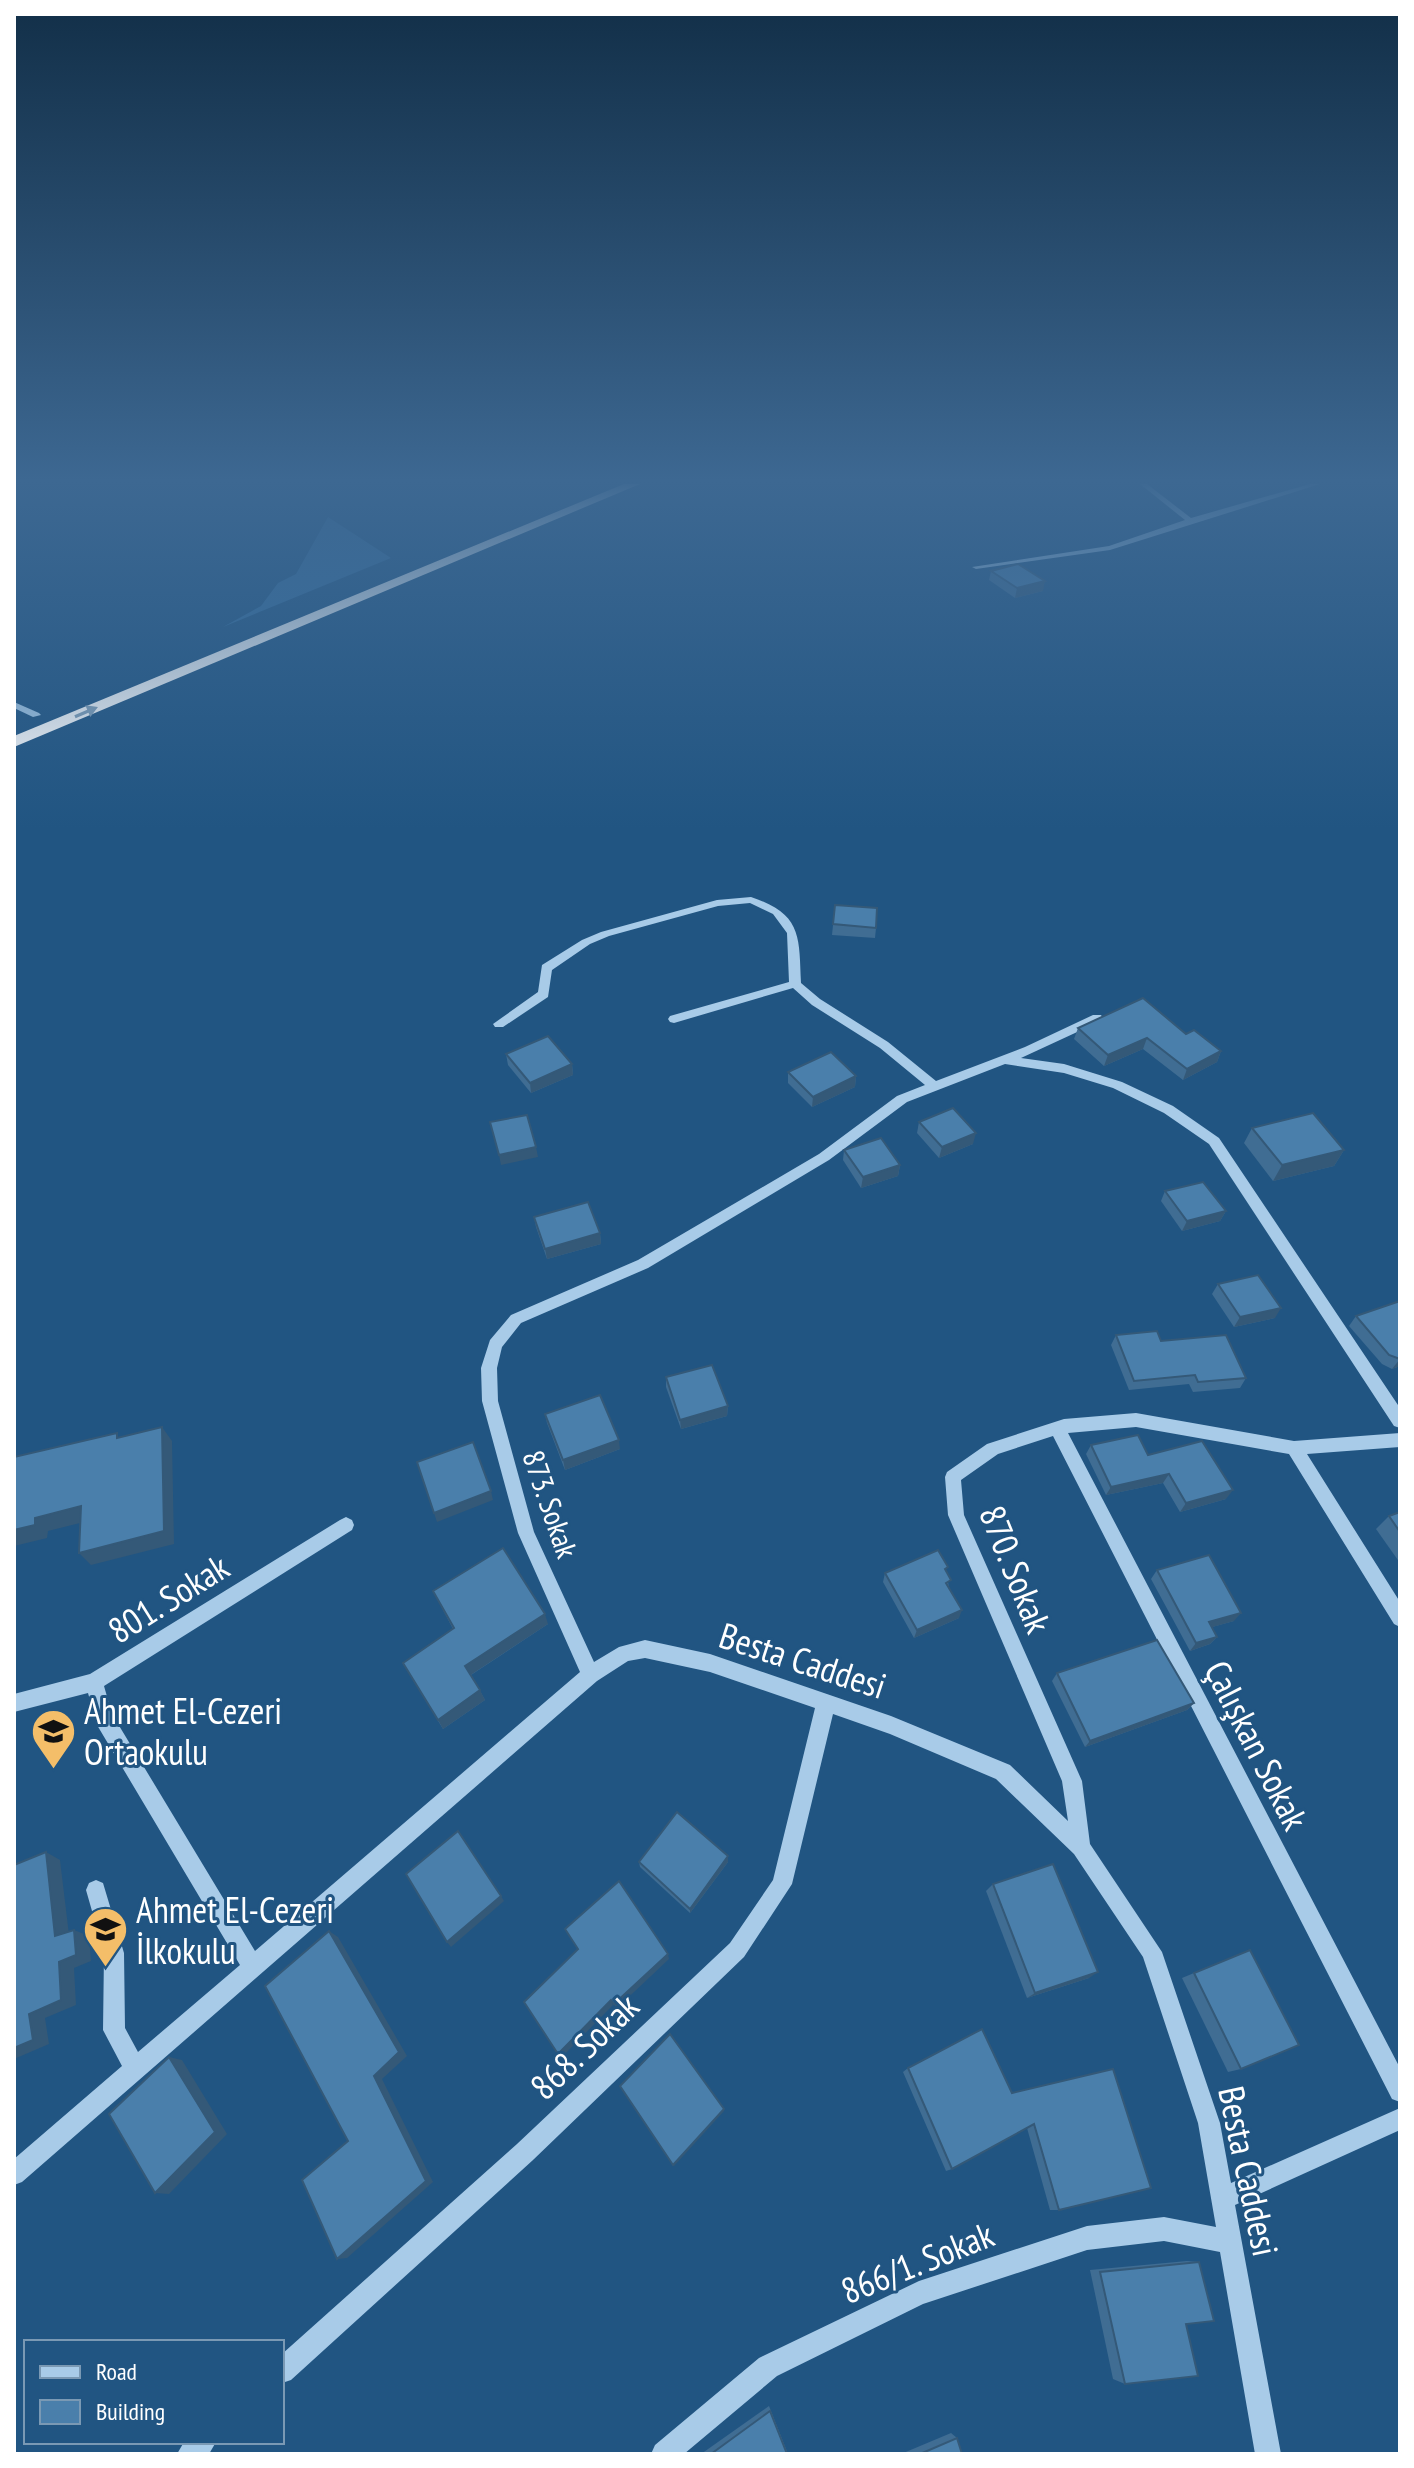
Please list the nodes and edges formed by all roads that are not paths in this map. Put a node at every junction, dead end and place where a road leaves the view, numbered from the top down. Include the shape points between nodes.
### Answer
1 (320, 599) edge
2 (357, 599) edge
3 (65, 703) dead end
4 (14, 705) edge
5 (51, 709) dead end
6 (36, 715) junction
7 (14, 725) edge
8 (14, 742) edge
9 (795, 984) junction
10 (1097, 1018) edge
11 (674, 1019) dead end
12 (499, 1024) dead end
13 (1003, 1061) junction
14 (933, 1085) junction
15 (1400, 1421) edge
16 (1057, 1428) junction
17 (1400, 1440) edge
18 (1294, 1448) junction
19 (346, 1525) dead end
20 (1400, 1618) edge
21 (591, 1675) junction
22 (94, 1682) junction
23 (14, 1703) edge
24 (826, 1703) junction
25 (1081, 1847) junction
26 (96, 1890) dead end
27 (253, 1967) junction
28 (135, 2069) junction
29 (1400, 2091) edge
30 (1400, 2119) edge
31 (14, 2174) edge
32 (1223, 2199) junction
33 (1231, 2242) junction
34 (284, 2369) edge
35 (664, 2454) edge
36 (1268, 2454) edge

1 - 3 highway
8 -> 2 highway
4 - 6 street
5 - 6 highway
6 - 7 highway
9 - 11 street
9 - 12 street via 795,947 786,923 763,904 730,900 586,942 546,968 540,997
9 - 14 street
10 - 13 street
13 - 14 street
13 - 15 street via 1066,1066 1172,1111 1214,1141
14 - 21 street, 873. Sokak via 902,1099 824,1157 643,1264 516,1319 495,1344 490,1401 526,1533
16 - 18 street, 870. Sokak via 1136,1420
16 - 25 street, 870. Sokak via 993,1449 953,1477 956,1515 1072,1781
16 - 29 street, Çalışkan Sokak
17 - 18 street, 870. Sokak
18 - 20 street
19 - 22 street, 801. Sokak
21 - 24 street, Besta Caddesi via 625,1653 645,1649 710,1663
21 - 27 street, Besta Caddesi
22 - 23 street, 801. Sokak
22 - 27 street via 104,1718
24 - 25 street, Besta Caddesi via 1003,1772
24 - 34 street, 868. Sokak via 782,1884 737,1950 525,2152
25 - 32 street, Besta Caddesi via 1152,1952 1209,2123
26 - 28 street via 114,1953 114,2030
27 - 28 street, Besta Caddesi
28 - 31 street, Besta Caddesi
30 - 32 street
32 - 33 street, Besta Caddesi
33 - 35 street, 866/1. Sokak via 1164,2229 1087,2238 919,2293 768,2367
33 - 36 street, Besta Caddesi

